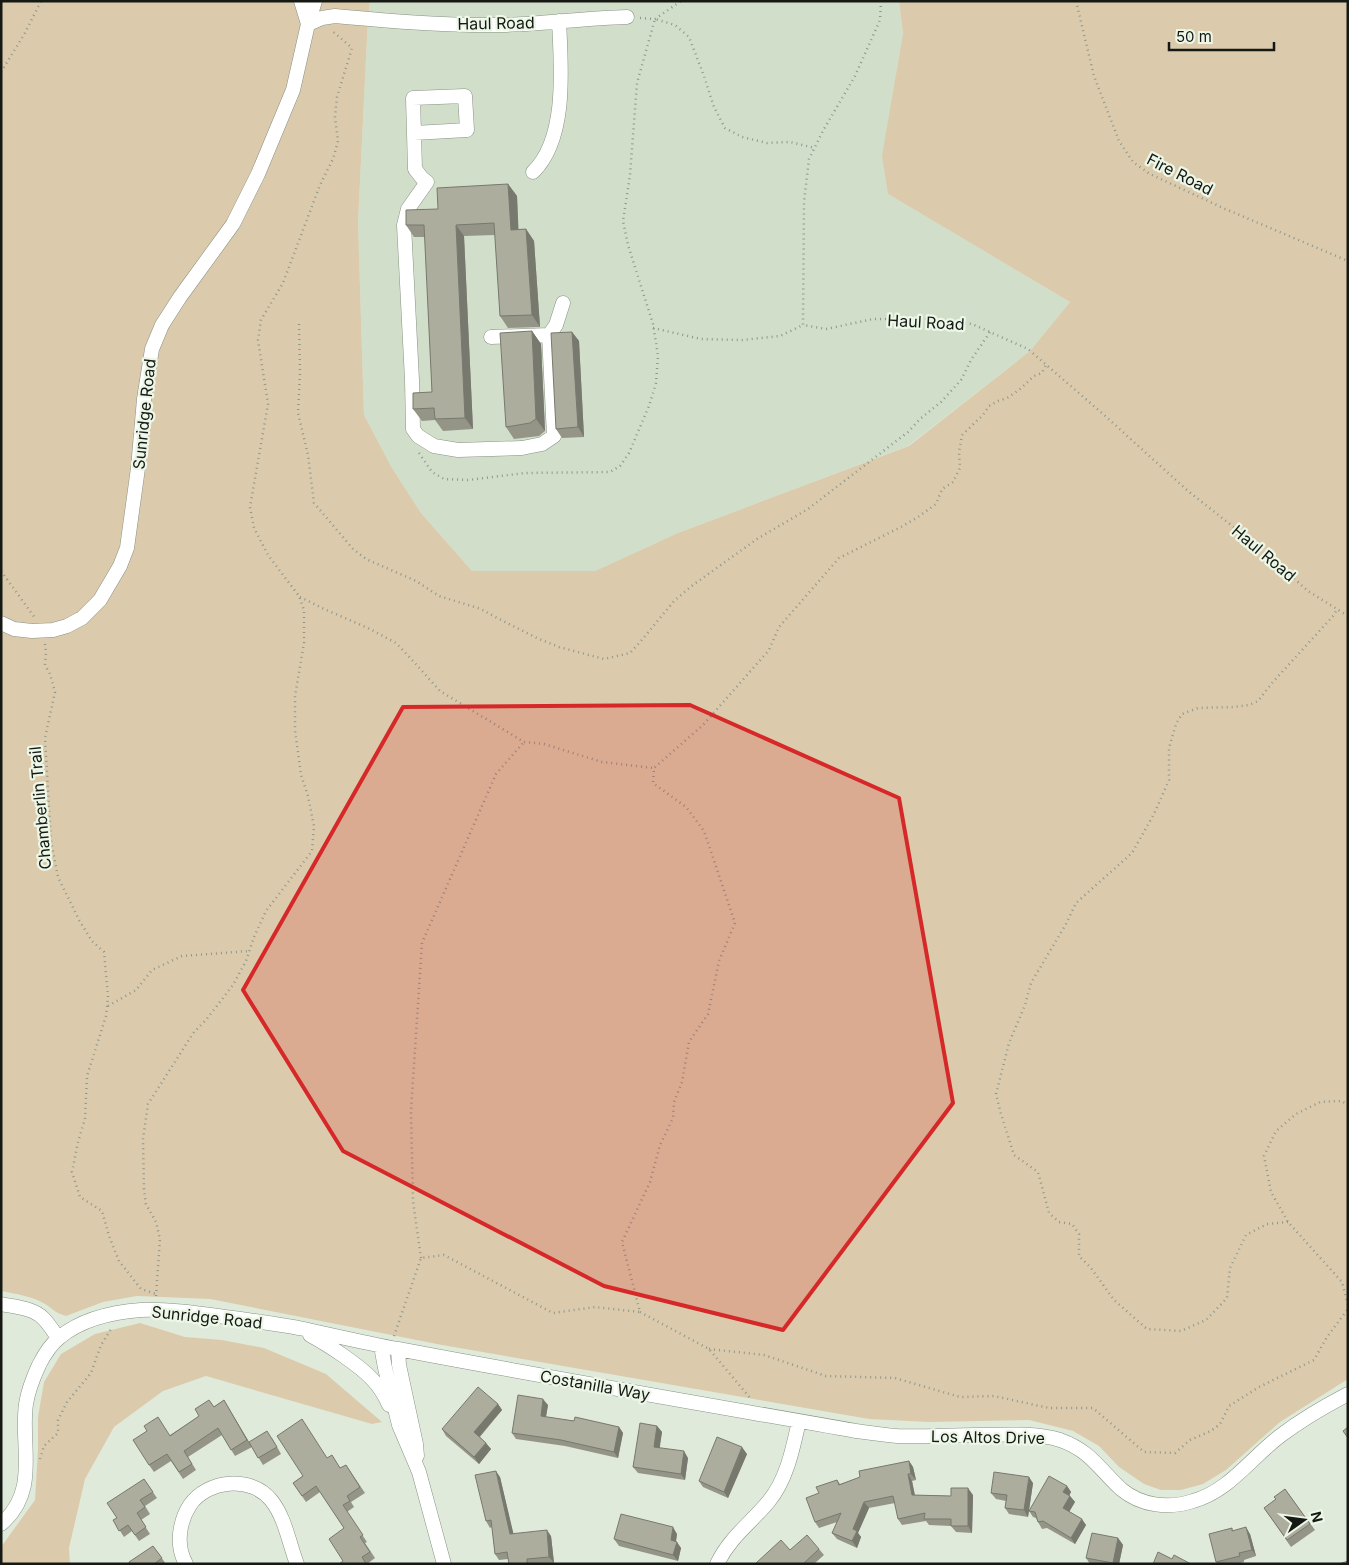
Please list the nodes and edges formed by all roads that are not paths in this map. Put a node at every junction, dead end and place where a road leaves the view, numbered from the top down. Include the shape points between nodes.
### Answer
1 (301, 1) edge
2 (315, 1) edge
3 (627, 17) road end
4 (558, 21) junction
5 (313, 22) junction
6 (414, 133) junction
7 (533, 172) dead end
8 (563, 303) dead end
9 (549, 335) junction
10 (491, 337) dead end
11 (1, 623) edge
12 (1, 1304) edge
13 (296, 1327) junction
14 (58, 1338) junction
15 (390, 1348) junction
16 (1348, 1394) edge
17 (799, 1421) junction
18 (399, 1425) junction
19 (419, 1472) junction
20 (1, 1524) edge
21 (186, 1564) edge
22 (297, 1564) edge
23 (444, 1564) edge
24 (717, 1564) edge

1 - 5 street
2 - 5 street, Sunridge Road
3 - 4 street, Haul Road
4 - 5 street, Haul Road via 457,24 335,16
4 - 7 street via 562,82 558,120 540,165
5 - 11 street, Sunridge Road via 293,90 258,174 233,224 180,297 162,325 152,349 127,548 120,566 100,600 82,618 67,626 53,630 14,629
6 - 6 street via 412,98 465,96 467,130
6 - 9 street via 416,169 427,182 408,209 404,225 413,429 418,436 434,446 458,450 522,448 542,444 554,436
8 - 9 street
9 - 10 street
12 - 14 street via 34,1312 43,1318
13 - 14 street, Sunridge Road via 201,1313 155,1310 91,1320
13 - 15 street, Sunridge Road
13 - 18 street via 322,1341 371,1378
14 - 20 street, Sunridge Road via 41,1360 30,1388 26,1405 26,1475 16,1506
15 - 17 street, Costanilla Way
15 - 18 street via 385,1368
15 - 19 street via 399,1365
16 - 17 street, Los Altos Drive via 1280,1437 1220,1489 1192,1502 1163,1505 1133,1497 1084,1452 1046,1437 896,1436
17 - 24 street via 793,1451 782,1479 770,1499 731,1540
18 - 19 street
19 - 23 street
21 - 22 street via 180,1540 184,1515 190,1505 198,1496 216,1486 241,1484 270,1498 278,1510

